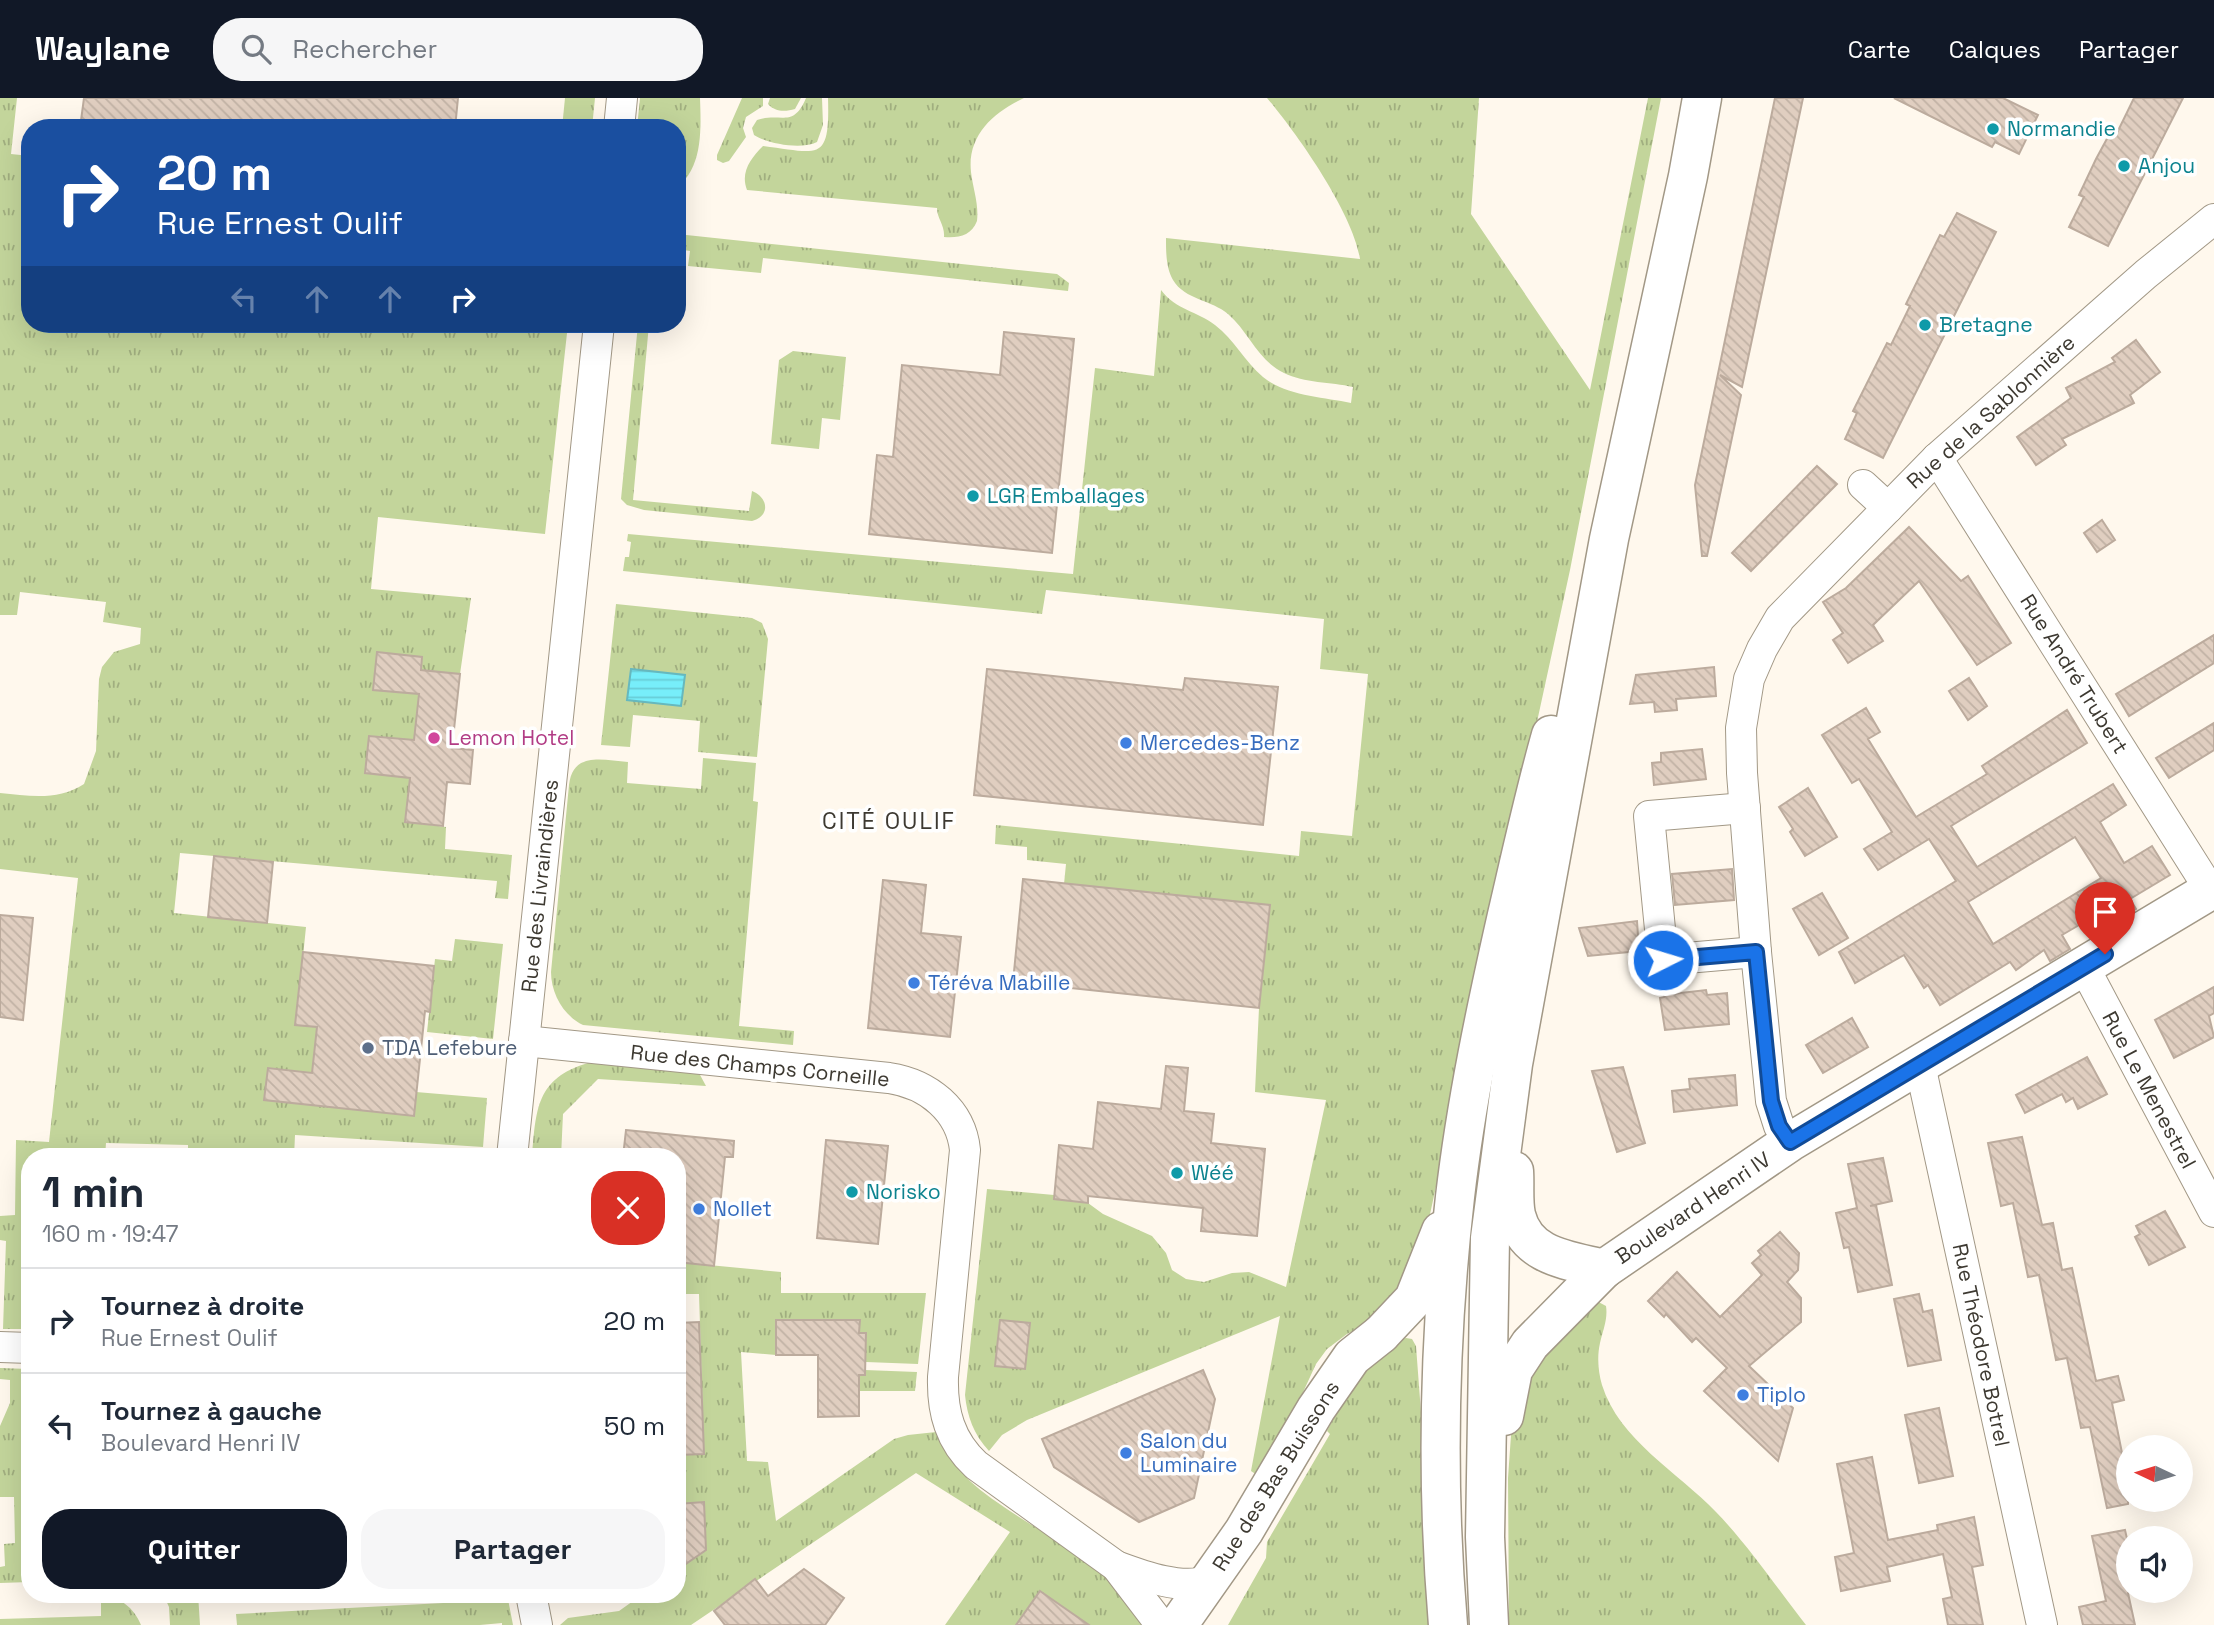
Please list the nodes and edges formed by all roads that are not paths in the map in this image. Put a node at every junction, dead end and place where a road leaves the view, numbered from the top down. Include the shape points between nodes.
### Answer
1 (622, 98) edge
2 (1702, 98) edge
3 (620, 119) edge
4 (2214, 219) edge
5 (599, 333) edge
6 (1937, 458) junction
7 (1863, 485) dead end
8 (1888, 508) junction
9 (1609, 538) junction
10 (1745, 807) junction
11 (2212, 889) edge
12 (1542, 903) junction
13 (1756, 952) junction
14 (2084, 967) junction
15 (524, 1041) junction
16 (1920, 1065) junction
17 (1790, 1142) junction
18 (513, 1148) edge
19 (1455, 1196) junction
20 (2214, 1212) edge
21 (1604, 1269) junction
22 (0, 1347) edge
23 (21, 1348) edge
24 (1485, 1537) junction
25 (1116, 1566) junction
26 (1210, 1580) junction
27 (533, 1603) edge
28 (537, 1625) edge
29 (1161, 1625) edge
30 (1178, 1625) edge
31 (1448, 1625) edge
32 (1489, 1625) edge
33 (2042, 1625) edge

1 - 3 street
2 - 9 main road
4 - 6 street, Rue de la Sablonnière
5 - 15 street, Rue des Livraindières
6 - 8 street, Rue de la Sablonnière
6 - 11 street, Rue André Trubert
7 - 8 street
8 - 10 street, Rue de la Sablonnière via 1780,618 1762,649 1749,679 1741,728
9 - 12 main road
9 - 19 main road via 1537,782 1481,1031
10 - 13 street, Rue de la Sablonnière
10 - 13 street via 1648,816 1663,960
11 - 14 main road, Boulevard Henri IV
12 - 21 main road via 1548,946 1520,1100 1514,1160 1516,1215 1528,1242 1556,1258
12 - 24 main road via 1513,1064 1490,1238
13 - 17 street, Rue de la Sablonnière via 1771,1101
14 - 16 main road, Boulevard Henri IV
14 - 20 street, Rue Le Menestrel
15 - 18 street, Rue des Livraindières
15 - 25 street, Rue des Champs Corneille via 890,1078 938,1099 959,1125 965,1150 943,1377 951,1430 961,1451 976,1465
16 - 17 main road, Boulevard Henri IV
16 - 33 street, Rue Théodore Botrel
17 - 21 main road, Boulevard Henri IV
19 - 26 main road, Rue des Bas Buissons via 1414,1299 1352,1357
19 - 31 main road via 1440,1414
21 - 24 main road, Boulevard Henri IV via 1530,1345 1513,1370 1499,1438 1500,1499
22 - 23 street
24 - 32 main road
25 - 26 street, Rue des Champs Corneille via 1156,1580
25 - 29 street, Rue des Champs Corneille
26 - 30 main road, Rue des Bas Buissons
27 - 28 street

